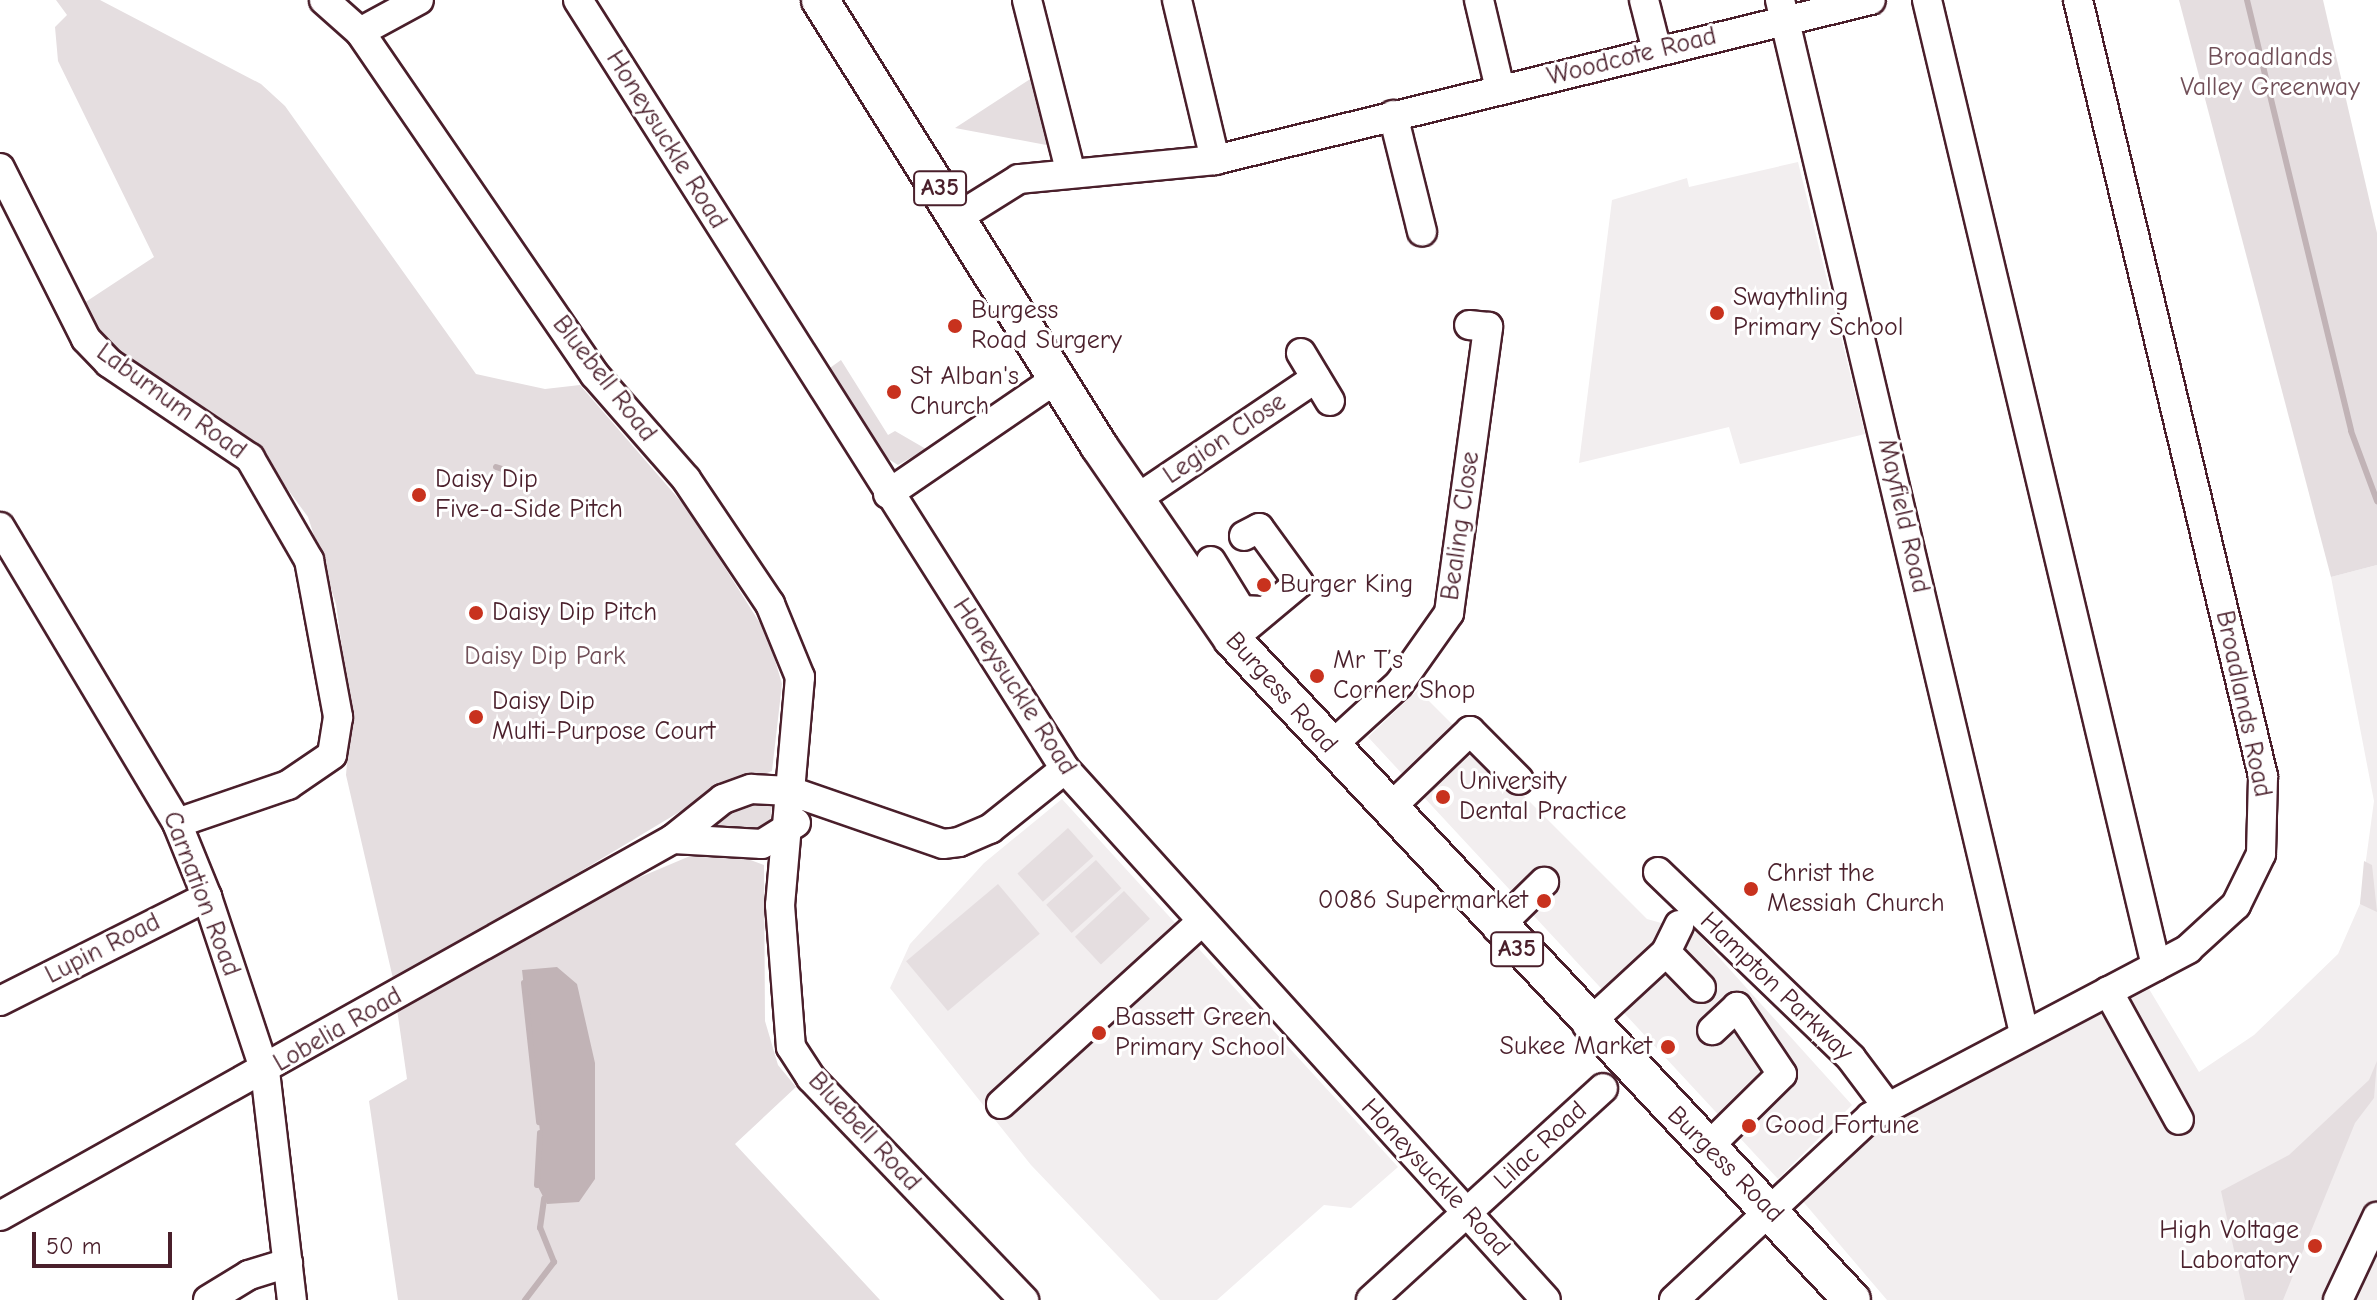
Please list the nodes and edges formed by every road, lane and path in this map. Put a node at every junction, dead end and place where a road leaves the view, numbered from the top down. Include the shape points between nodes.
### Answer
1 (324, 0) edge
2 (419, 0) edge
3 (578, 0) edge
4 (820, 0) edge
5 (1027, 0) edge
6 (1177, 0) edge
7 (1479, 0) edge
8 (1644, 0) edge
9 (1871, 0) edge
10 (1927, 0) edge
11 (2078, 0) edge
12 (1783, 10) edge
13 (360, 32) junction
14 (1657, 51) junction
15 (1500, 89) junction
16 (1393, 115) junction
17 (1215, 160) junction
18 (0, 168) edge
19 (1071, 174) junction
20 (958, 217) junction
21 (1422, 231) dead end
22 (1469, 325) dead end
23 (1301, 353) dead end
24 (1056, 379) junction
25 (888, 494) junction
26 (1135, 500) junction
27 (0, 527) edge
28 (1244, 536) dead end
29 (1211, 561) dead end
30 (1262, 611) junction
31 (1232, 639) junction
32 (1330, 747) junction
33 (1065, 769) junction
34 (1519, 780) dead end
35 (790, 791) junction
36 (818, 804) junction
37 (1388, 810) junction
38 (177, 823) junction
39 (786, 832) junction
40 (673, 839) junction
41 (1658, 872) dead end
42 (1544, 882) dead end
43 (207, 897) junction
44 (1201, 922) junction
45 (1679, 925) dead end
46 (1497, 928) junction
47 (1666, 952) junction
48 (2156, 966) junction
49 (1701, 988) dead end
50 (2108, 991) junction
51 (0, 1001) edge
52 (1587, 1025) junction
53 (1712, 1030) dead end
54 (2024, 1033) junction
55 (265, 1071) junction
56 (1603, 1088) dead end
57 (1001, 1104) dead end
58 (1887, 1106) junction
59 (2179, 1120) dead end
60 (1707, 1148) junction
61 (1769, 1209) junction
62 (1469, 1213) junction
63 (0, 1216) edge
64 (2377, 1217) edge
65 (288, 1263) junction
66 (208, 1300) edge
67 (292, 1300) edge
68 (1024, 1300) edge
69 (1371, 1300) edge
70 (1546, 1300) edge
71 (1674, 1300) edge
72 (1852, 1300) edge
73 (2338, 1300) edge

1 - 13 street, Bluebell Road
2 - 13 street
3 - 25 street, Honeysuckle Road
4 - 20 main road, Burgess Road / A35
5 - 19 street
6 - 17 street
7 - 15 street
8 - 14 street
9 - 12 street, Woodcote Road
10 - 48 street
11 - 48 street, Broadlands Road via 2267,817 2261,854 2236,905
12 - 14 street, Woodcote Road
12 - 54 street, Mayfield Road
13 - 35 street, Bluebell Road via 586,363 686,479 770,604 800,677
14 - 15 street, Woodcote Road
15 - 16 street, Woodcote Road
16 - 17 street, Woodcote Road
16 - 21 street
17 - 19 street, Woodcote Road
18 - 38 street, Laburnum Road via 86,339 250,458 309,560 338,717 332,755 288,785
19 - 20 street, Woodcote Road via 1019,179
20 - 24 main road, Burgess Road / A35
22 - 32 street, Bealing Close via 1488,327 1449,613 1399,684
23 - 26 street, Legion Close via 1323,389
24 - 25 street
24 - 26 main road, Burgess Road / A35
25 - 33 street, Honeysuckle Road
26 - 31 main road, Burgess Road / A35
27 - 38 street, Carnation Road
28 - 30 street via 1257,526 1299,579 1292,594
29 - 30 street via 1241,610
30 - 31 street
31 - 32 main road, Burgess Road / A35
32 - 37 main road, Burgess Road / A35
33 - 36 street via 990,829 959,842
33 - 44 street, Honeysuckle Road
34 - 37 street via 1470,731
35 - 36 street
35 - 39 street, Bluebell Road
35 - 40 street, Lobelia Road via 751,789 723,799
36 - 39 street
37 - 46 main road, Burgess Road / A35
38 - 43 street, Carnation Road
39 - 40 street via 749,845
39 - 68 street, Bluebell Road via 779,960 791,1047 811,1078
40 - 55 street, Lobelia Road
41 - 58 street, Hampton Parkway via 1851,1058
42 - 46 street
43 - 51 street, Lupin Road
43 - 55 street, Carnation Road
44 - 57 street
44 - 62 street, Honeysuckle Road
45 - 47 street
46 - 52 main road, Burgess Road / A35
47 - 49 street
47 - 52 street
48 - 50 street, Broadlands Road
50 - 54 street, Broadlands Road
50 - 59 street
52 - 60 main road, Burgess Road / A35
53 - 60 street via 1737,1007 1782,1074
54 - 58 street, Broadlands Road
55 - 63 street, Lobelia Road
55 - 65 street, Carnation Road
56 - 62 street, Lilac Road
58 - 61 street, Broadlands Road
60 - 61 main road, Burgess Road / A35
61 - 71 street, Broadlands Road
61 - 72 main road, Burgess Road / A35
62 - 69 street, Lilac Road
62 - 70 street, Honeysuckle Road
64 - 73 street
65 - 66 street
65 - 67 street, Carnation Road

